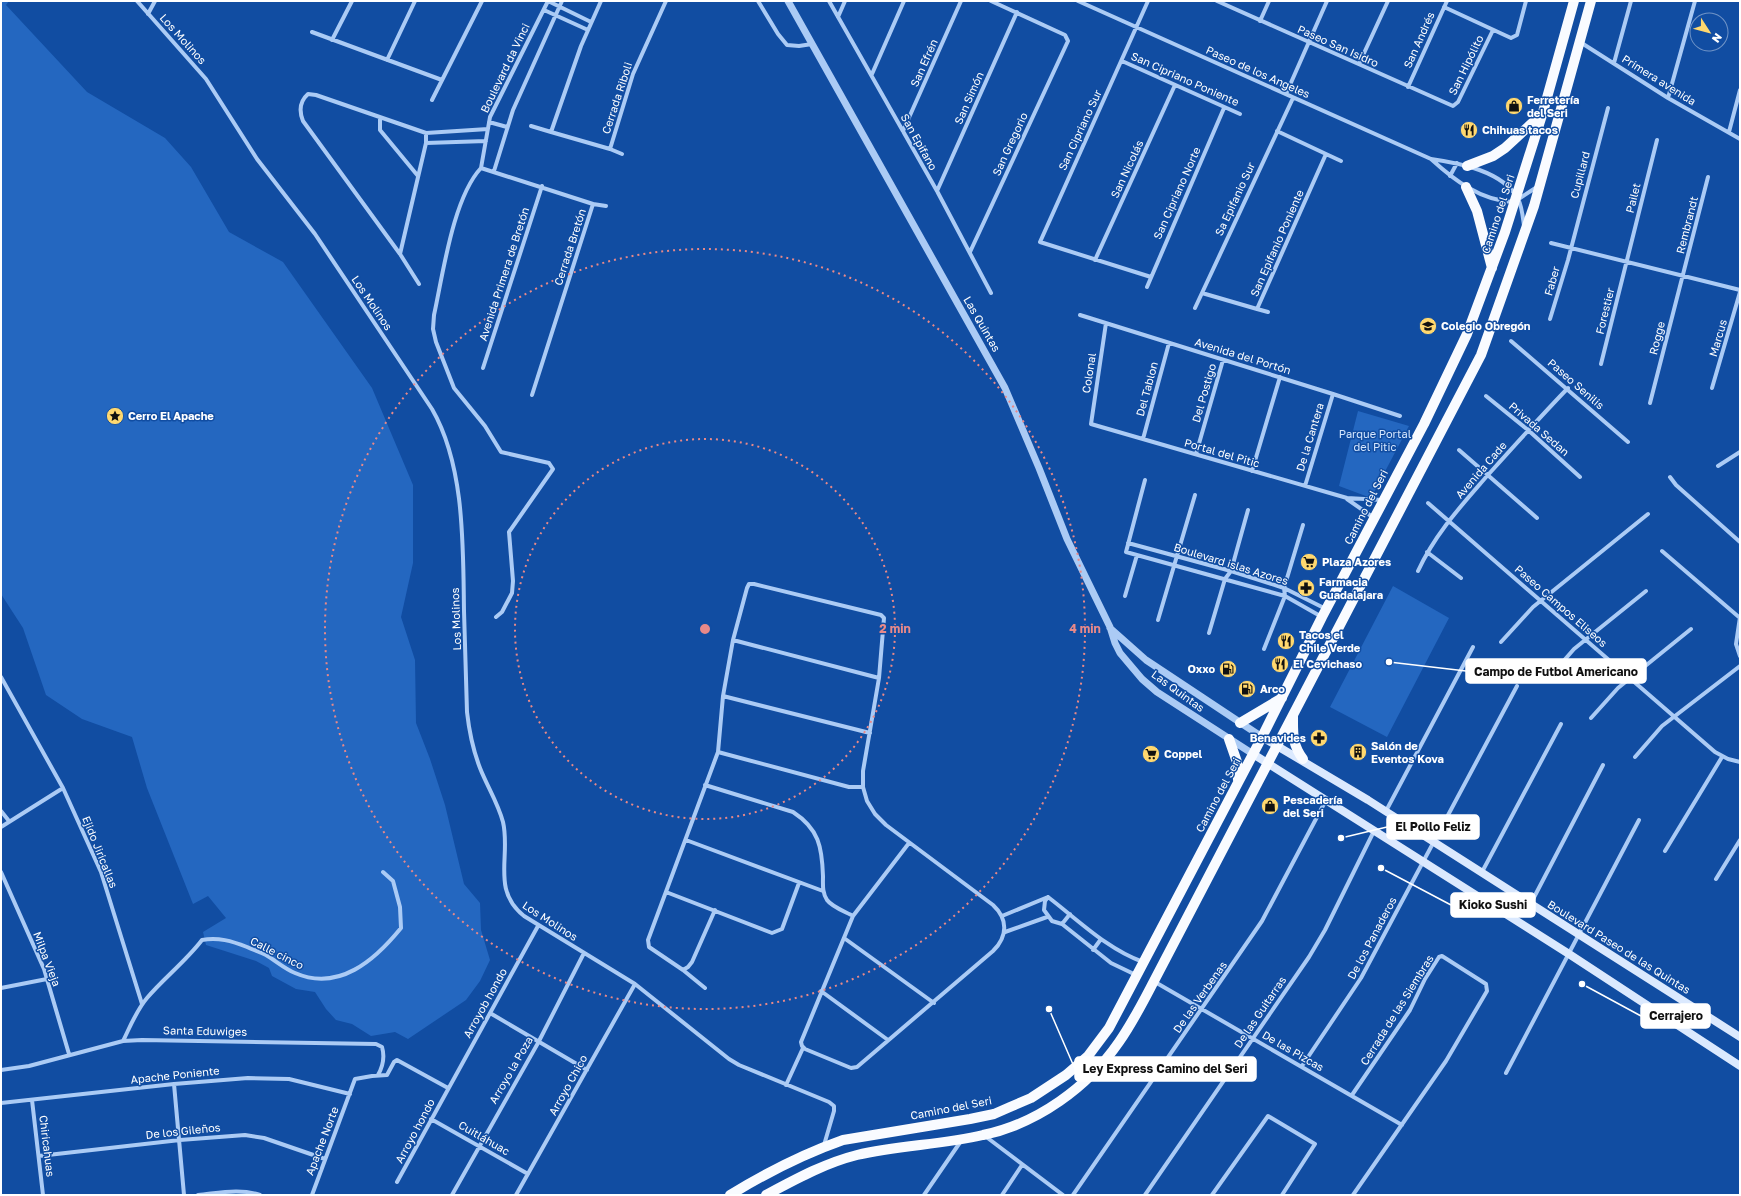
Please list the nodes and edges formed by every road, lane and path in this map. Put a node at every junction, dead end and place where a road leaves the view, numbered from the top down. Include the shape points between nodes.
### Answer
1 (137, 1) edge
2 (155, 1) edge
3 (352, 1) edge
4 (415, 1) edge
5 (482, 1) edge
6 (548, 1) edge
7 (562, 1) edge
8 (601, 1) edge
9 (666, 1) edge
10 (758, 1) edge
11 (788, 1) edge
12 (830, 1) edge
13 (845, 1) edge
14 (904, 1) edge
15 (961, 1) edge
16 (991, 1) edge
17 (1078, 1) edge
18 (1148, 1) edge
19 (1217, 1) edge
20 (1269, 1) edge
21 (1327, 1) edge
22 (1388, 1) edge
23 (1447, 1) edge
24 (1526, 1) edge
25 (1574, 1) edge
26 (1591, 1) edge
27 (1631, 1) edge
28 (1695, 1) edge
29 (559, 7) junction
30 (1444, 7) junction
31 (544, 10) junction
32 (1017, 12) junction
33 (148, 14) junction
34 (556, 15) junction
35 (838, 16) junction
36 (1260, 21) junction
37 (591, 22) junction
38 (1137, 27) junction
39 (588, 30) junction
40 (1493, 30) junction
41 (312, 32) dead end
42 (332, 40) junction
43 (1580, 42) junction
44 (1309, 43) junction
45 (812, 44) junction
46 (387, 60) junction
47 (1122, 61) junction
48 (1614, 63) junction
49 (1359, 64) junction
50 (872, 74) junction
51 (442, 80) junction
52 (1175, 85) junction
53 (1408, 87) junction
54 (1740, 90) edge
55 (1286, 94) junction
56 (1293, 98) junction
57 (1668, 98) junction
58 (432, 100) dead end
59 (1453, 106) joint
60 (1224, 108) junction
61 (1608, 108) dead end
62 (1543, 112) junction
63 (1240, 114) dead end
64 (380, 117) junction
65 (489, 122) junction
66 (531, 126) dead end
67 (506, 127) junction
68 (488, 129) junction
69 (903, 131) junction
70 (1277, 131) junction
71 (551, 132) junction
72 (1729, 132) junction
73 (426, 133) junction
74 (1740, 139) edge
75 (1657, 140) dead end
76 (486, 141) junction
77 (426, 143) junction
78 (610, 149) junction
79 (622, 154) dead end
80 (1326, 154) junction
81 (1431, 160) junction
82 (1341, 161) dead end
83 (1457, 163) junction
84 (1467, 166) junction
85 (482, 168) junction
86 (494, 171) junction
87 (418, 176) junction
88 (1450, 176) junction
89 (1708, 177) dead end
90 (1540, 184) junction
91 (542, 186) junction
92 (1466, 187) junction
93 (937, 191) junction
94 (1516, 199) junction
95 (593, 204) junction
96 (606, 206) dead end
97 (1525, 231) junction
98 (1551, 243) dead end
99 (1571, 248) junction
100 (970, 252) junction
101 (400, 254) junction
102 (1095, 260) junction
103 (1626, 262) junction
104 (1492, 268) junction
105 (1150, 277) junction
106 (1682, 277) junction
107 (419, 284) dead end
108 (1147, 287) dead end
109 (1740, 291) edge
110 (992, 293) dead end
111 (1202, 293) junction
112 (1195, 308) dead end
113 (1257, 309) junction
114 (1268, 312) dead end
115 (1080, 315) dead end
116 (1550, 319) dead end
117 (1106, 323) junction
118 (1511, 341) dead end
119 (1169, 343) junction
120 (1223, 360) junction
121 (1601, 364) dead end
122 (483, 368) dead end
123 (1280, 377) junction
124 (1568, 388) junction
125 (1712, 388) dead end
126 (1333, 394) junction
127 (532, 395) dead end
128 (1486, 396) dead end
129 (1650, 403) dead end
130 (1400, 416) dead end
131 (1092, 424) joint
132 (1528, 430) junction
133 (1143, 439) junction
134 (1628, 442) dead end
135 (1459, 450) dead end
136 (1740, 452) edge
137 (1196, 454) junction
138 (1718, 466) dead end
139 (1252, 470) junction
140 (1488, 475) junction
141 (1580, 477) dead end
142 (1670, 477) dead end
143 (1145, 480) dead end
144 (1305, 486) junction
145 (1195, 495) dead end
146 (1346, 498) junction
147 (1383, 500) junction
148 (1428, 503) dead end
149 (1248, 510) dead end
150 (1648, 514) dead end
151 (1374, 518) junction
152 (1537, 518) dead end
153 (1449, 520) junction
154 (1303, 526) dead end
155 (1740, 542) edge
156 (1128, 543) junction
157 (1662, 551) dead end
158 (1427, 552) junction
159 (1137, 555) junction
160 (1178, 557) junction
161 (1175, 565) junction
162 (1231, 571) junction
163 (1418, 571) dead end
164 (1461, 578) dead end
165 (1225, 579) junction
166 (1284, 588) junction
167 (1646, 591) dead end
168 (1125, 596) dead end
169 (1285, 596) junction
170 (1541, 602) junction
171 (1324, 613) junction
172 (496, 617) dead end
173 (1740, 618) edge
174 (1158, 620) dead end
175 (1110, 627) junction
176 (1691, 628) dead end
177 (1209, 633) dead end
178 (733, 640) junction
179 (1586, 640) junction
180 (1500, 642) dead end
181 (1473, 647) dead end
182 (1264, 649) dead end
183 (1740, 656) edge
184 (1740, 666) edge
185 (1, 678) edge
186 (879, 678) junction
187 (1631, 679) junction
188 (1547, 680) dead end
189 (1517, 686) dead end
190 (723, 696) junction
191 (1282, 698) junction
192 (1293, 715) junction
193 (1674, 717) junction
194 (1591, 718) dead end
195 (1240, 723) junction
196 (1561, 724) dead end
197 (870, 733) junction
198 (1262, 737) junction
199 (1229, 739) junction
200 (1277, 745) junction
201 (718, 752) junction
202 (1253, 754) junction
203 (1636, 757) dead end
204 (1722, 757) junction
205 (1303, 759) junction
206 (1740, 762) edge
207 (1268, 763) junction
208 (1603, 765) dead end
209 (1238, 782) junction
210 (705, 785) junction
211 (63, 788) junction
212 (863, 788) junction
213 (1326, 800) junction
214 (1, 811) edge
215 (1386, 812) junction
216 (1639, 820) dead end
217 (9, 821) junction
218 (1, 827) edge
219 (1375, 830) junction
220 (686, 840) junction
221 (1740, 840) edge
222 (909, 843) junction
223 (1434, 843) junction
224 (1665, 851) dead end
225 (1423, 861) junction
226 (1, 872) edge
227 (383, 872) dead end
228 (1482, 873) junction
229 (1716, 879) dead end
230 (799, 883) junction
231 (823, 891) junction
232 (666, 892) junction
233 (1048, 896) junction
234 (1530, 905) junction
235 (715, 910) junction
236 (1070, 914) junction
237 (853, 916) junction
238 (1002, 916) junction
239 (1047, 917) junction
240 (1062, 924) junction
241 (538, 926) junction
242 (1005, 932) junction
243 (1580, 935) junction
244 (844, 938) junction
245 (1101, 939) junction
246 (1094, 950) junction
247 (584, 953) junction
248 (1569, 954) junction
249 (1145, 962) junction
250 (683, 970) junction
251 (1137, 976) junction
252 (47, 979) junction
253 (1154, 981) junction
254 (635, 984) junction
255 (1, 988) edge
256 (705, 988) dead end
257 (821, 991) junction
258 (934, 1003) junction
259 (142, 1004) junction
260 (1202, 1009) junction
261 (490, 1014) junction
262 (1740, 1037) edge
263 (1253, 1038) junction
264 (888, 1040) junction
265 (123, 1041) junction
266 (538, 1042) junction
267 (803, 1048) junction
268 (69, 1054) junction
269 (1302, 1066) junction
270 (1740, 1066) edge
271 (1, 1070) edge
272 (587, 1070) junction
273 (1506, 1073) dead end
274 (378, 1075) junction
275 (174, 1084) junction
276 (786, 1084) junction
277 (448, 1088) junction
278 (350, 1094) junction
279 (1352, 1096) junction
280 (32, 1100) junction
281 (1, 1103) edge
282 (432, 1118) junction
283 (1402, 1124) junction
284 (984, 1135) junction
285 (962, 1139) junction
286 (180, 1140) junction
287 (480, 1146) junction
288 (824, 1146) junction
289 (39, 1156) junction
290 (325, 1159) junction
291 (1022, 1165) junction
292 (528, 1174) junction
293 (397, 1182) dead end
294 (251, 1193) edge
295 (44, 1195) edge
296 (184, 1195) edge
297 (198, 1195) edge
298 (260, 1195) edge
299 (312, 1195) edge
300 (452, 1195) edge
301 (516, 1195) edge
302 (730, 1195) edge
303 (766, 1195) edge
304 (924, 1195) edge
305 (1002, 1195) edge
306 (1063, 1195) edge
307 (1073, 1195) edge
308 (1145, 1195) edge
309 (1212, 1195) edge
310 (1282, 1195) edge
311 (1353, 1195) edge

1 - 33 street, Los Molinos
2 - 33 street
3 - 42 street
4 - 46 street
5 - 51 street
6 - 29 street
6 - 31 street, Boulevard da Vinci
7 - 29 street
8 - 37 street
9 - 78 street, Cerrada Riboli via 634,74
10 - 45 street via 788,45
11 - 45 street, Las Quintas
12 - 35 street, San Epifano
13 - 35 street
14 - 50 street
15 - 69 street, San Efrén
16 - 32 street
17 - 38 street, Paseo de los Angeles
18 - 38 street, San Cipriano Sur
19 - 36 street, Paseo San Isidro
20 - 36 street
21 - 44 street
22 - 49 street
23 - 30 street, San Andrés
24 - 40 street via 1517,35 1511,38
25 - 62 main road, Camino del Seri
26 - 43 main road
27 - 48 street
28 - 57 street
29 - 34 street
29 - 37 street
30 - 40 street
30 - 53 street, San Andrés
31 - 34 street
31 - 65 street, Boulevard da Vinci
32 - 93 street, San Simón
32 - 100 street, San Gregorio via 1065,35 1067,44
33 - 241 street, Los Molinos via 190,59 215,91 258,159 314,234 432,409 446,436 453,463 462,532 467,712 471,736 479,768 503,823 504,880 508,897 518,912
34 - 39 street
34 - 67 street
35 - 50 street, San Epifano
36 - 44 street, Paseo San Isidro
37 - 39 street
38 - 47 street, San Cipriano Sur
38 - 55 street, Paseo de los Angeles
39 - 71 street
40 - 59 street, San Hipólito via 1458,102
41 - 42 street
42 - 46 street
43 - 48 street, Primera avenida
43 - 90 main road
44 - 49 street, Paseo San Isidro
44 - 55 street
45 - 175 street, Las Quintas via 1005,388 1067,539
46 - 51 street
47 - 52 street, San Cipriano Poniente
47 - 102 street, San Cipriano Sur via 1040,242
48 - 57 street, Primera avenida
49 - 53 street, Paseo San Isidro
50 - 69 street, San Epifano
51 - 58 street
52 - 60 street, San Cipriano Poniente
52 - 102 street, San Nicolás
53 - 59 street, Paseo San Isidro
54 - 72 street
55 - 56 street, Paseo de los Angeles
56 - 70 street, Sa Epifanio Sur
56 - 81 street, Paseo de los Angeles
57 - 72 street, Primera avenida
60 - 63 street, San Cipriano Poniente
60 - 105 street, San Cipriano Norte
61 - 99 street, Cupillard
62 - 84 main road via 1505,148 1493,156
62 - 94 main road, Camino del Seri
64 - 73 street
64 - 87 street via 380,130
64 - 101 street via 308,94 303,98 300,107 303,121
65 - 67 street
65 - 68 street, Boulevard da Vinci
66 - 71 street, Cerrada Riboli
67 - 86 street
68 - 73 street
68 - 76 street, Boulevard da Vinci
69 - 93 street, San Epifano
70 - 80 street
70 - 111 street, Sa Epifanio Sur
71 - 78 street, Cerrada Riboli
72 - 74 street, Primera avenida
73 - 77 street
75 - 103 street, Pailet
76 - 77 street
76 - 85 street, Boulevard da Vinci
77 - 87 street
78 - 79 street
80 - 82 street
80 - 113 street, San Epifanio Poniente
81 - 83 street
81 - 88 street
83 - 84 street
83 - 88 street
84 - 94 street via 1506,185
85 - 86 street, Cerrada Bretón
85 - 172 street via 475,175 458,212 434,315 433,329 436,342 454,388 485,426 501,452 548,463 553,469 509,532 512,592 502,612
86 - 91 street, Cerrada Bretón
87 - 101 street
88 - 92 street
89 - 106 street, Rembrandt
90 - 94 street
90 - 97 main road
91 - 95 street, Cerrada Bretón
91 - 122 street, Avenida Primera de Bretón
92 - 94 street via 1497,200
92 - 104 main road via 1481,222
93 - 100 street, San Epifano
94 - 97 street
94 - 104 main road, Camino del Seri
95 - 96 street
95 - 127 street, Cerrada Bretón
97 - 192 main road via 1487,341 1474,370
98 - 99 street
99 - 103 street
99 - 116 street, Faber
100 - 110 street, San Epifano
101 - 107 street
102 - 105 street
103 - 106 street
103 - 121 street, Forestier
104 - 147 main road, Camino del Seri via 1459,352
105 - 108 street, San Cipriano Norte
106 - 109 street
106 - 129 street, Rogge
109 - 125 street, Marcus
111 - 112 street, Sa Epifanio Sur
111 - 113 street, San Epifanio Poniente
113 - 114 street
115 - 117 street, Avenida del Portón
117 - 119 street, Avenida del Portón
117 - 131 street, Colonal via 1090,420
118 - 124 street, Paseo Senilis
119 - 120 street, Avenida del Portón
119 - 133 street, Del Tablon
120 - 123 street, Avenida del Portón
120 - 137 street, Del Postigo
123 - 126 street, Avenida del Portón
123 - 139 street
124 - 132 street, Avenida Cade
124 - 134 street, Paseo Senilis
126 - 130 street, Avenida del Portón
126 - 144 street, De la Cantera
128 - 132 street, Privada Sedan
131 - 133 street, Portal del Pitic
132 - 140 street, Avenida Cade
132 - 141 street, Privada Sedan
133 - 137 street, Portal del Pitic
135 - 140 street
136 - 138 street
137 - 139 street, Portal del Pitic
139 - 144 street, Portal del Pitic
140 - 152 street
140 - 153 street, Avenida Cade
142 - 155 street
143 - 156 street
144 - 146 street, Portal del Pitic
145 - 160 street
146 - 147 street, Portal del Pitic
146 - 151 street, Portal del Pitic
147 - 151 main road, Camino del Seri
148 - 153 street, Paseo Campos Eliseos
149 - 162 street
150 - 170 street
151 - 171 main road, Camino del Seri
153 - 158 street, Avenida Cade
153 - 170 street, Paseo Campos Eliseos
154 - 166 street
156 - 159 street, Boulevard islas Azores via 1126,552
156 - 160 street, Boulevard islas Azores
157 - 173 street
158 - 163 street, Avenida Cade
158 - 164 street
159 - 161 street, Boulevard islas Azores
159 - 168 street
160 - 161 street
160 - 162 street, Boulevard islas Azores
161 - 165 street, Boulevard islas Azores
161 - 174 street
162 - 165 street
162 - 166 street, Boulevard islas Azores
165 - 169 street, Boulevard islas Azores
165 - 177 street
166 - 169 street
166 - 171 street, Boulevard islas Azores
167 - 179 street
169 - 171 street, Boulevard islas Azores
169 - 182 street
170 - 179 street, Paseo Campos Eliseos
170 - 180 street via 1533,607
171 - 191 main road, Camino del Seri
173 - 183 street via 1736,644
175 - 195 street, Las Quintas via 1146,660 1199,693
175 - 199 street, Las Quintas via 1120,653 1142,679 1173,703
176 - 187 street
178 - 186 street
178 - 186 street via 747,588 752,584 881,615 885,622
178 - 190 street
179 - 187 street, Paseo Campos Eliseos
179 - 188 street via 1569,653
181 - 215 street
184 - 193 street
185 - 211 street, Ejido Jiricallas
186 - 197 street
187 - 193 street, Paseo Campos Eliseos
187 - 194 street via 1618,688
189 - 223 street, De los Panaderos
190 - 197 street
190 - 201 street
191 - 195 main road
191 - 198 main road, Camino del Seri
192 - 200 main road
192 - 205 main road via 1294,741
193 - 203 street via 1662,726
193 - 204 street, Paseo Campos Eliseos
195 - 198 street, Las Quintas
196 - 228 street
197 - 212 street via 863,771
198 - 200 main road, Boulevard Paseo de las Quintas
198 - 202 main road, Camino del Seri
199 - 202 street, Las Quintas
199 - 209 main road via 1237,762
200 - 205 main road, Boulevard Paseo de las Quintas
200 - 207 main road
201 - 210 street
201 - 212 street via 829,782
202 - 207 main road
202 - 209 main road, Camino del Seri
204 - 206 street, Paseo Campos Eliseos
204 - 224 street
205 - 215 main road, Boulevard Paseo de las Quintas
207 - 213 main road
207 - 253 main road
208 - 234 street
209 - 249 main road, Camino del Seri
210 - 220 street
210 - 231 street via 793,812 804,819 819,840
211 - 217 street
211 - 259 street, Ejido Jiricallas via 101,872
212 - 222 street via 875,814
213 - 219 main road
213 - 260 street, De las Verbenas via 1262,921
214 - 217 street
215 - 223 main road, Boulevard Paseo de las Quintas
216 - 243 street
217 - 218 street
219 - 225 main road
219 - 263 street, De las Guitarras via 1325,930
220 - 230 street
220 - 232 street
221 - 229 street
222 - 237 street
222 - 238 street via 993,904
223 - 225 street, De los Panaderos
223 - 228 main road, Boulevard Paseo de las Quintas
225 - 248 main road
225 - 269 street, De los Panaderos via 1361,978
226 - 252 street, Milpa Vieja
227 - 259 street, Calle cinco via 394,881 400,907 401,928 383,950 360,966 336,978 312,979 294,973 266,955 236,943 213,938 202,940
228 - 234 main road, Boulevard Paseo de las Quintas
230 - 231 street
230 - 235 street via 782,929 777,932
231 - 237 street via 828,902
232 - 235 street
232 - 250 street via 648,940 649,947
233 - 236 street
233 - 238 street
233 - 239 street via 1044,905
234 - 243 main road, Boulevard Paseo de las Quintas
235 - 250 street via 692,962
236 - 240 street
236 - 245 street
237 - 244 street
238 - 242 street
239 - 240 street
239 - 242 street
240 - 246 street
241 - 247 street, Los Molinos
241 - 261 street, Arroyob hondo
242 - 258 street via 998,947
243 - 248 street
243 - 262 main road, Boulevard Paseo de las Quintas
244 - 257 street
244 - 258 street
245 - 246 street
245 - 249 street via 1123,954
246 - 251 street via 1111,963
247 - 254 street, Los Molinos
247 - 266 street, Arroyo la Poza
248 - 270 main road
248 - 273 street
249 - 251 main road, Camino del Seri
250 - 256 street
251 - 288 main road, Camino del Seri via 1109,1028 1088,1056 1066,1075 1031,1098 994,1114 843,1140
252 - 255 street
252 - 268 street, Milpa Vieja
253 - 260 street, De las Pizcas
253 - 284 main road via 1119,1043 1086,1080 1062,1100 1036,1115
254 - 272 street, Arroyo Chico
254 - 276 street, Los Molinos via 729,1059
257 - 264 street
257 - 267 street via 802,1042
258 - 264 street
259 - 265 street
260 - 263 street, De las Pizcas
260 - 307 street, De las Verbenas
261 - 266 street
261 - 277 street, Arroyob hondo
263 - 269 street, De las Pizcas
263 - 308 street, De las Guitarras
264 - 267 street via 854,1068
265 - 268 street, Santa Eduwiges
265 - 274 street, Santa Eduwiges via 170,1039 376,1044 382,1047 384,1054
266 - 272 street
266 - 287 street, Arroyo la Poza
267 - 276 street
268 - 271 street, Santa Eduwiges via 29,1066
269 - 279 street, De las Pizcas
272 - 292 street, Arroyo Chico
274 - 277 street via 386,1075 397,1060
274 - 278 street, Apache Norte via 354,1080
275 - 278 street, Apache Poniente via 270,1077
275 - 280 street, Apache Poniente
275 - 286 street
276 - 288 street, Los Molinos via 834,1106
277 - 282 street, Arroyo hondo
278 - 290 street, Apache Norte
279 - 283 street, De las Pizcas
279 - 283 street, Cerrada de las Siembras via 1406,1016 1425,979 1442,956 1486,984 1488,988 1446,1061
280 - 281 street, Apache Poniente
280 - 289 street, Chiricahuas
282 - 287 street, Cuitláhuac
282 - 293 street, Arroyo hondo
283 - 311 street
284 - 285 main road
284 - 291 street
285 - 303 main road via 856,1155 803,1175
285 - 304 street
286 - 289 street, De los Gileños
286 - 290 street, De los Gileños via 245,1135 281,1143
286 - 296 street
287 - 292 street, Cuitláhuac
287 - 300 street, Arroyo la Poza
288 - 302 main road, Camino del Seri
289 - 295 street, Chiricahuas
290 - 299 street, Apache Norte
291 - 305 street
291 - 306 street
292 - 301 street, Arroyo Chico
294 - 297 street via 236,1191
294 - 298 street
309 - 310 street via 1268,1116 1315,1144

